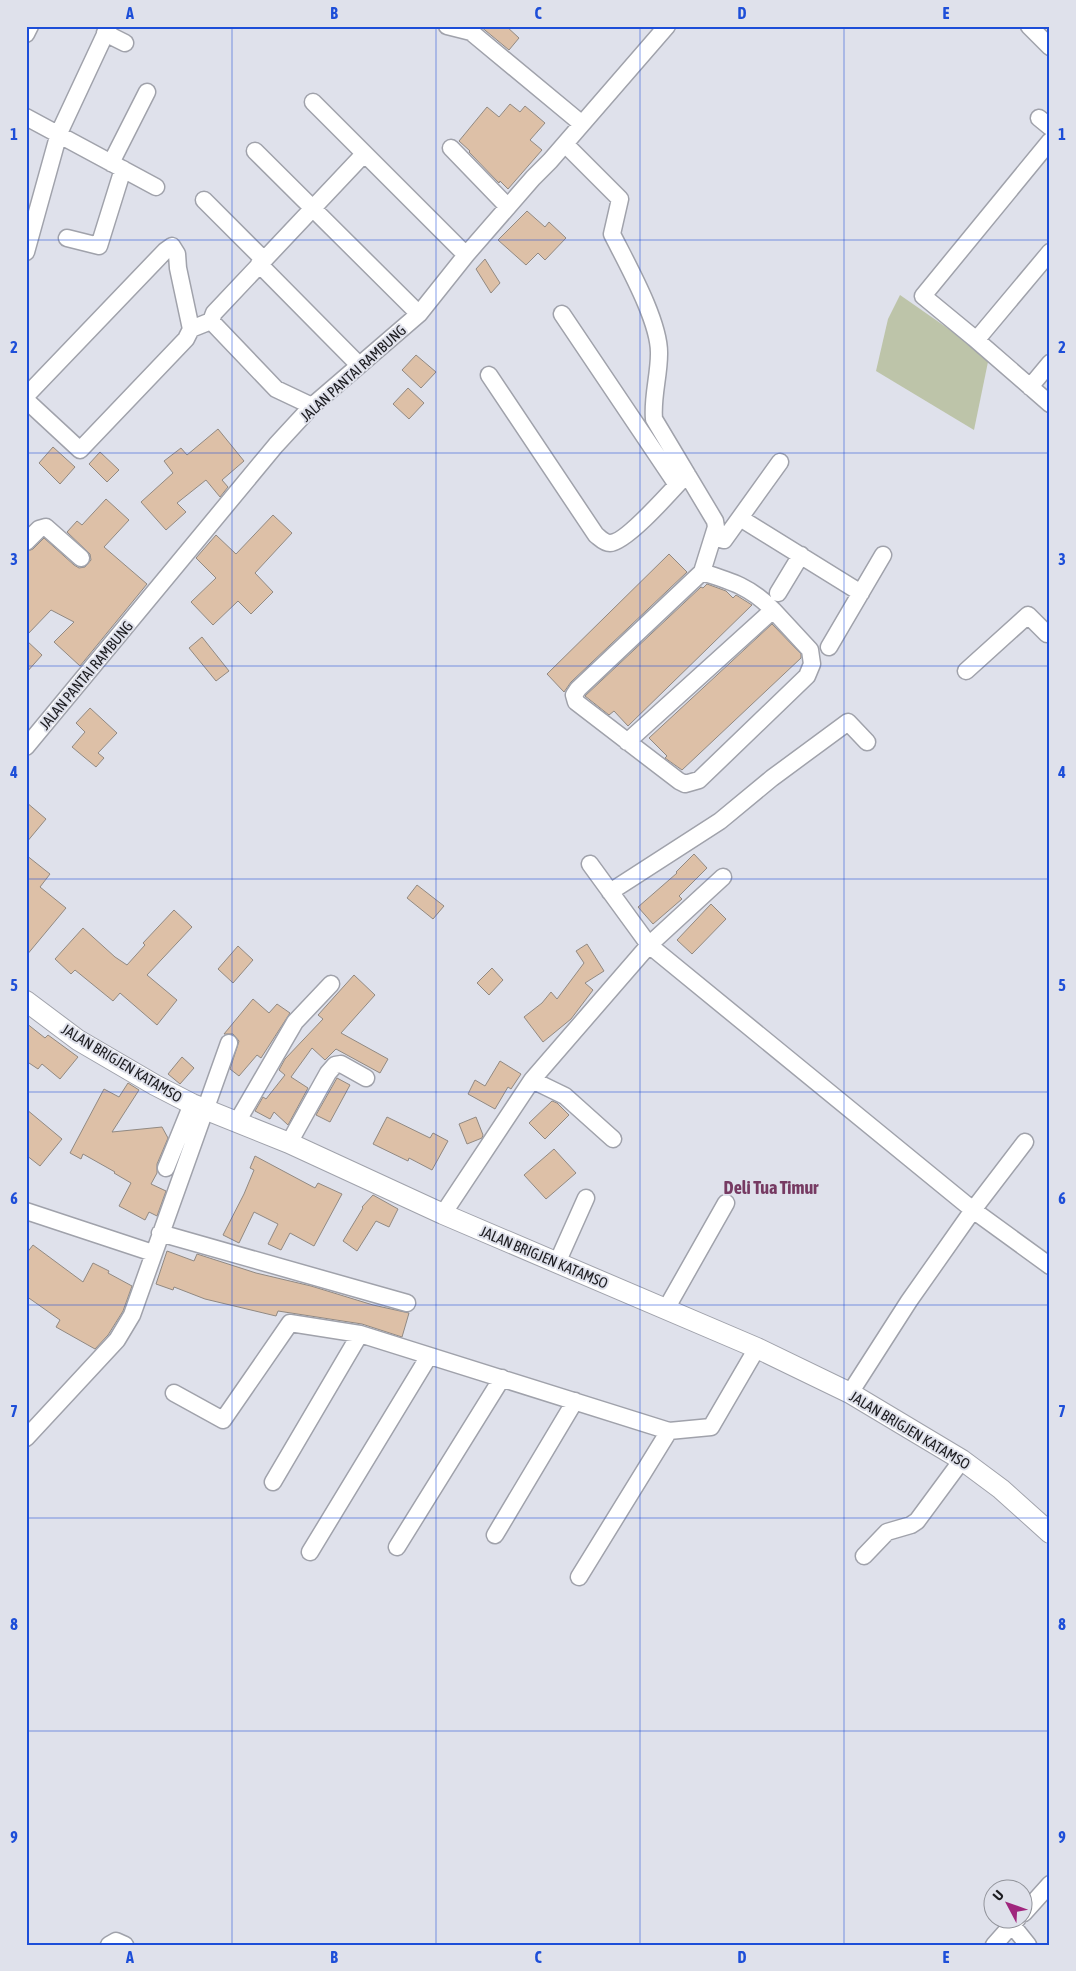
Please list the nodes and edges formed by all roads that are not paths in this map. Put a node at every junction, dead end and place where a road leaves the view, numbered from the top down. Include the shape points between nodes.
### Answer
1 (30, 26) edge
2 (447, 26) edge
3 (667, 26) edge
4 (1029, 26) edge
5 (107, 30) edge
6 (26, 34) edge
7 (125, 43) dead end
8 (1050, 47) edge
9 (148, 92) dead end
10 (313, 102) dead end
11 (26, 117) edge
12 (582, 124) junction
13 (59, 133) junction
14 (1050, 141) edge
15 (565, 144) junction
16 (451, 148) dead end
17 (254, 150) dead end
18 (364, 154) junction
19 (117, 166) junction
20 (156, 187) dead end
21 (204, 200) dead end
22 (508, 207) junction
23 (314, 208) junction
24 (67, 238) dead end
25 (26, 252) edge
26 (1050, 252) edge
27 (466, 255) junction
28 (262, 262) junction
29 (419, 314) junction
30 (562, 314) dead end
31 (211, 321) junction
32 (191, 328) junction
33 (974, 338) junction
34 (1050, 363) edge
35 (359, 365) junction
36 (489, 375) dead end
37 (1030, 387) junction
38 (26, 398) edge
39 (1050, 404) edge
40 (312, 406) junction
41 (780, 462) dead end
42 (682, 480) junction
43 (740, 518) junction
44 (26, 542) edge
45 (710, 544) junction
46 (800, 555) junction
47 (883, 555) dead end
48 (81, 558) dead end
49 (702, 570) junction
50 (861, 593) junction
51 (778, 594) dead end
52 (773, 610) junction
53 (1050, 631) edge
54 (829, 647) dead end
55 (966, 671) dead end
56 (627, 742) junction
57 (866, 742) dead end
58 (26, 747) edge
59 (590, 864) dead end
60 (724, 877) dead end
61 (610, 892) junction
62 (649, 945) junction
63 (331, 984) dead end
64 (26, 1001) edge
65 (229, 1043) dead end
66 (366, 1078) dead end
67 (532, 1080) junction
68 (199, 1106) junction
69 (237, 1122) junction
70 (613, 1139) dead end
71 (1025, 1142) dead end
72 (290, 1143) junction
73 (166, 1168) dead end
74 (586, 1198) dead end
75 (726, 1203) dead end
76 (973, 1210) junction
77 (26, 1212) edge
78 (443, 1214) junction
79 (160, 1233) junction
80 (153, 1253) junction
81 (557, 1263) junction
82 (1050, 1266) edge
83 (407, 1303) dead end
84 (666, 1309) junction
85 (360, 1334) junction
86 (757, 1348) junction
87 (429, 1356) junction
88 (502, 1378) junction
89 (174, 1393) dead end
90 (850, 1393) junction
91 (575, 1401) junction
92 (29, 1431) edge
93 (669, 1431) junction
94 (962, 1460) junction
95 (274, 1482) dead end
96 (1050, 1533) edge
97 (495, 1535) dead end
98 (397, 1547) dead end
99 (310, 1552) dead end
100 (864, 1556) dead end
101 (580, 1577) dead end
102 (1050, 1884) edge
103 (1034, 1902) edge
104 (1010, 1928) edge
105 (1021, 1928) edge
106 (108, 1945) edge
107 (125, 1945) edge
108 (994, 1945) edge
109 (1028, 1945) edge

1 - 6 street
2 - 12 street via 471,32
3 - 12 street, JALAN PANTAI RAMBUNG
4 - 8 street
5 - 7 street
5 - 13 street
9 - 19 street
10 - 18 street
11 - 13 street
12 - 15 street, JALAN PANTAI RAMBUNG
13 - 19 street
13 - 25 street
14 - 33 street via 923,296
15 - 22 street, JALAN PANTAI RAMBUNG
15 - 42 street via 620,199 612,234 637,282 658,339 654,419
16 - 22 street
17 - 23 street
18 - 23 street
18 - 27 street
19 - 20 street
19 - 24 street via 100,246
21 - 28 street
22 - 27 street, JALAN PANTAI RAMBUNG
23 - 28 street
23 - 29 street
26 - 33 street via 980,336
27 - 29 street, JALAN PANTAI RAMBUNG
28 - 31 street via 214,313
28 - 35 street
29 - 35 street, JALAN PANTAI RAMBUNG
30 - 42 street
31 - 32 street
31 - 40 street via 276,389
32 - 38 street via 186,339 80,450
32 - 38 street via 177,254 172,246
33 - 37 street
34 - 37 street
35 - 40 street, JALAN PANTAI RAMBUNG
36 - 42 street via 596,535 604,541 610,543 626,536
37 - 39 street
40 - 58 street, JALAN PANTAI RAMBUNG via 276,445
41 - 43 street
42 - 45 street via 715,521
43 - 45 street via 724,540
43 - 46 street
44 - 48 street via 46,527
45 - 49 street
46 - 50 street
46 - 51 street
47 - 50 street
49 - 52 street via 753,592
49 - 56 street via 574,695 576,702 586,711
50 - 54 street
52 - 56 street
52 - 56 street via 810,650 812,664 807,676 713,768 699,780 685,784
53 - 55 street via 1047,634 1028,615
57 - 61 street via 848,722 720,821
59 - 61 street
60 - 62 street
61 - 62 street
62 - 67 street
62 - 76 street
63 - 69 street via 295,1022
64 - 68 main road, JALAN BRIGJEN KATAMSO via 78,1040 155,1085
65 - 68 street
66 - 72 street via 340,1064 335,1065
67 - 70 street via 565,1096
67 - 78 street
68 - 69 main road, JALAN BRIGJEN KATAMSO
68 - 73 street
68 - 79 street
69 - 72 main road, JALAN BRIGJEN KATAMSO
71 - 76 street
72 - 78 main road, JALAN BRIGJEN KATAMSO
74 - 81 street
75 - 84 street
76 - 82 street
76 - 90 street via 908,1301
77 - 80 street
78 - 81 main road, JALAN BRIGJEN KATAMSO
79 - 80 street
79 - 83 street
80 - 92 street via 132,1315 117,1340
81 - 84 main road, JALAN BRIGJEN KATAMSO
84 - 86 main road, JALAN BRIGJEN KATAMSO
85 - 87 street
85 - 89 street via 290,1324 222,1420
85 - 95 street
86 - 90 main road, JALAN BRIGJEN KATAMSO
86 - 93 street via 711,1427
87 - 88 street
87 - 99 street
88 - 91 street
88 - 98 street
90 - 94 main road, JALAN BRIGJEN KATAMSO
91 - 93 street
91 - 97 street
93 - 101 street
94 - 96 main road, JALAN BRIGJEN KATAMSO via 1001,1489
94 - 100 street via 917,1521 887,1532
102 - 103 street
104 - 108 street
105 - 109 street
106 - 107 street via 116,1941

